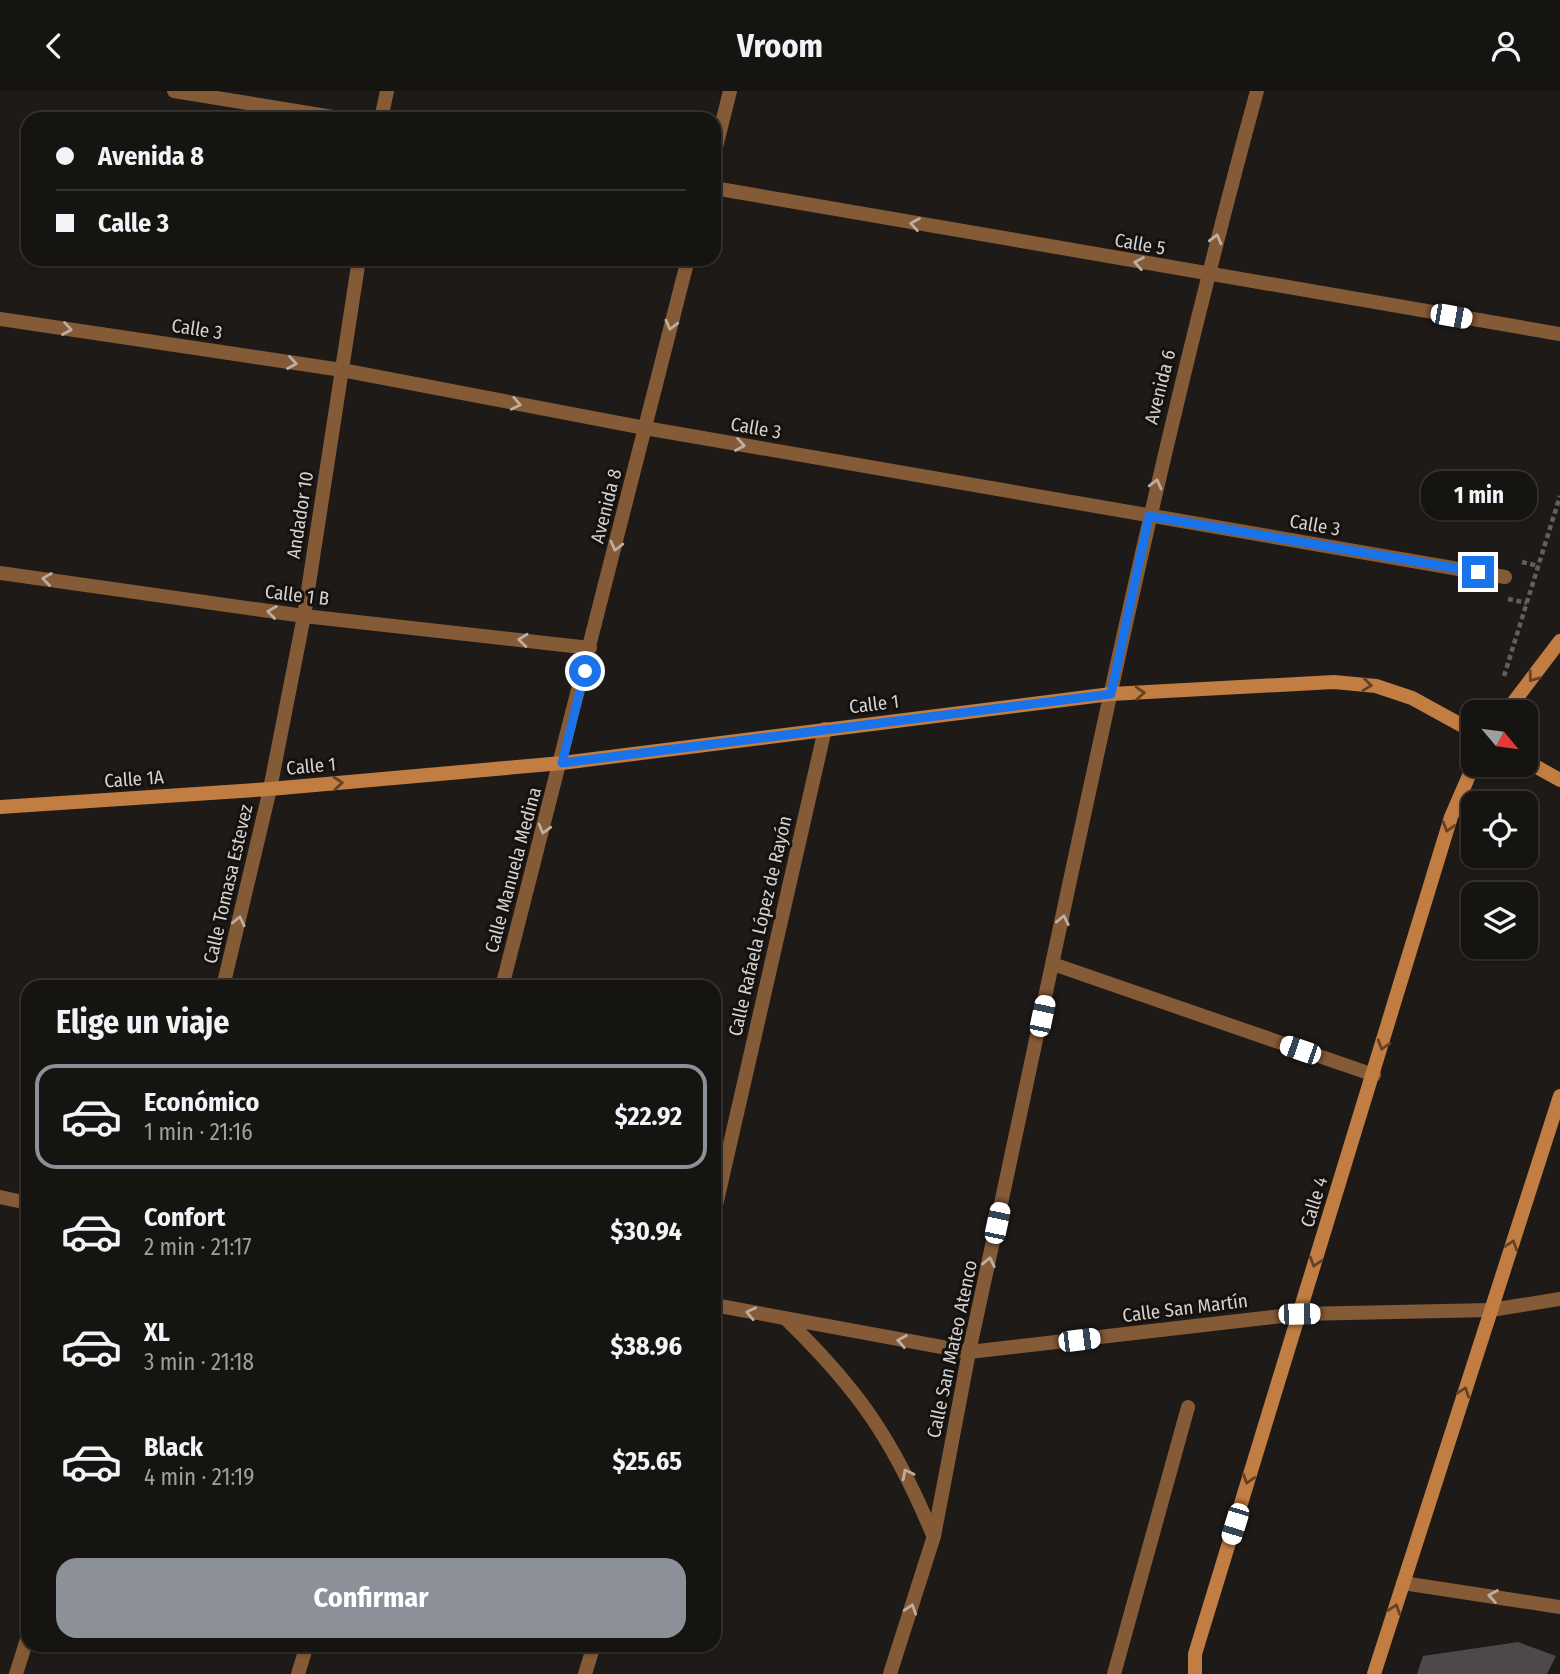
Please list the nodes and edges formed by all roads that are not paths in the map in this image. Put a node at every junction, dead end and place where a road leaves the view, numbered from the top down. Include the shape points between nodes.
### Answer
1 (174, 91) edge
2 (387, 91) edge
3 (730, 91) edge
4 (1257, 91) edge
5 (302, 112) edge
6 (382, 112) edge
7 (721, 127) edge
8 (721, 189) edge
9 (358, 266) edge
10 (686, 266) edge
11 (1206, 275) junction
12 (0, 319) edge
13 (1560, 334) edge
14 (342, 370) junction
15 (645, 428) junction
16 (1149, 516) junction
17 (0, 573) edge
18 (1505, 577) dead end
19 (304, 616) junction
20 (1560, 641) edge
21 (590, 648) junction
22 (1111, 694) junction
23 (1515, 700) edge
24 (1461, 725) edge
25 (825, 729) junction
26 (562, 763) junction
27 (1538, 768) edge
28 (1468, 777) edge
29 (1560, 780) edge
30 (270, 789) junction
31 (0, 807) edge
32 (1054, 964) junction
33 (225, 980) edge
34 (504, 980) edge
35 (1374, 1075) junction
36 (1560, 1096) edge
37 (721, 1183) edge
38 (0, 1197) edge
39 (21, 1202) edge
40 (1560, 1299) edge
41 (721, 1307) edge
42 (1491, 1310) junction
43 (1299, 1314) junction
44 (788, 1321) junction
45 (969, 1352) junction
46 (1188, 1407) dead end
47 (934, 1536) junction
48 (1403, 1583) junction
49 (1560, 1607) edge
50 (23, 1652) edge
51 (305, 1652) edge
52 (592, 1652) edge
53 (1195, 1654) junction
54 (16, 1674) edge
55 (298, 1674) edge
56 (585, 1674) edge
57 (890, 1674) edge
58 (1114, 1674) edge
59 (1188, 1674) edge
60 (1195, 1674) edge
61 (1374, 1674) edge

1 - 5 street
2 - 6 street
3 - 7 street
11 -> 4 street, Avenida 6
11 -> 8 street, Calle 5
9 - 14 street, Andador 10
10 -> 15 street, Avenida 8
11 - 13 street, Calle 5
16 -> 11 street, Avenida 6
12 -> 14 street, Calle 3
14 -> 15 street, Calle 3
14 - 19 street, Andador 10
15 -> 16 street, Calle 3
15 -> 21 street, Avenida 8
16 - 18 street, Calle 3
16 - 22 street, Avenida 6
19 -> 17 street, Calle 1 B
21 -> 19 street, Calle 1 B
19 - 30 street, Andador 10
20 -> 23 main road
21 - 26 street, Avenida 8
22 -> 24 main road, Calle 1 via 1334,682 1376,686 1412,698
22 - 25 main road, Calle 1
32 -> 22 street, Calle San Mateo Atenco
25 - 26 main road, Calle 1
25 - 37 street, Calle Rafaela López de Rayón
30 -> 26 main road, Calle 1
26 -> 34 street, Calle Manuela Medina
27 - 29 main road
28 -> 35 main road, Calle 4 via 1451,817
30 - 31 main road, Calle 1A
33 -> 30 street, Calle Tomasa Estevez
32 - 35 street
45 -> 32 street, Calle San Mateo Atenco
35 -> 43 main road, Calle 4
42 -> 36 main road
38 - 39 street
40 - 42 street, Calle San Martín
44 -> 41 street, Calle San Martín
42 - 43 street, Calle San Martín
48 -> 42 main road
43 - 45 street, Calle San Martín
43 -> 53 main road, Calle 4
45 -> 44 street, Calle San Martín
47 -> 44 street via 908,1476 875,1419 835,1367
45 - 47 street, Calle San Mateo Atenco
46 - 58 street
57 -> 47 street, Calle San Mateo Atenco
49 -> 48 street
61 -> 48 main road
50 - 54 street
51 - 55 street
52 - 56 street
53 - 59 street, Calle 4
53 - 60 main road, Calle 4

